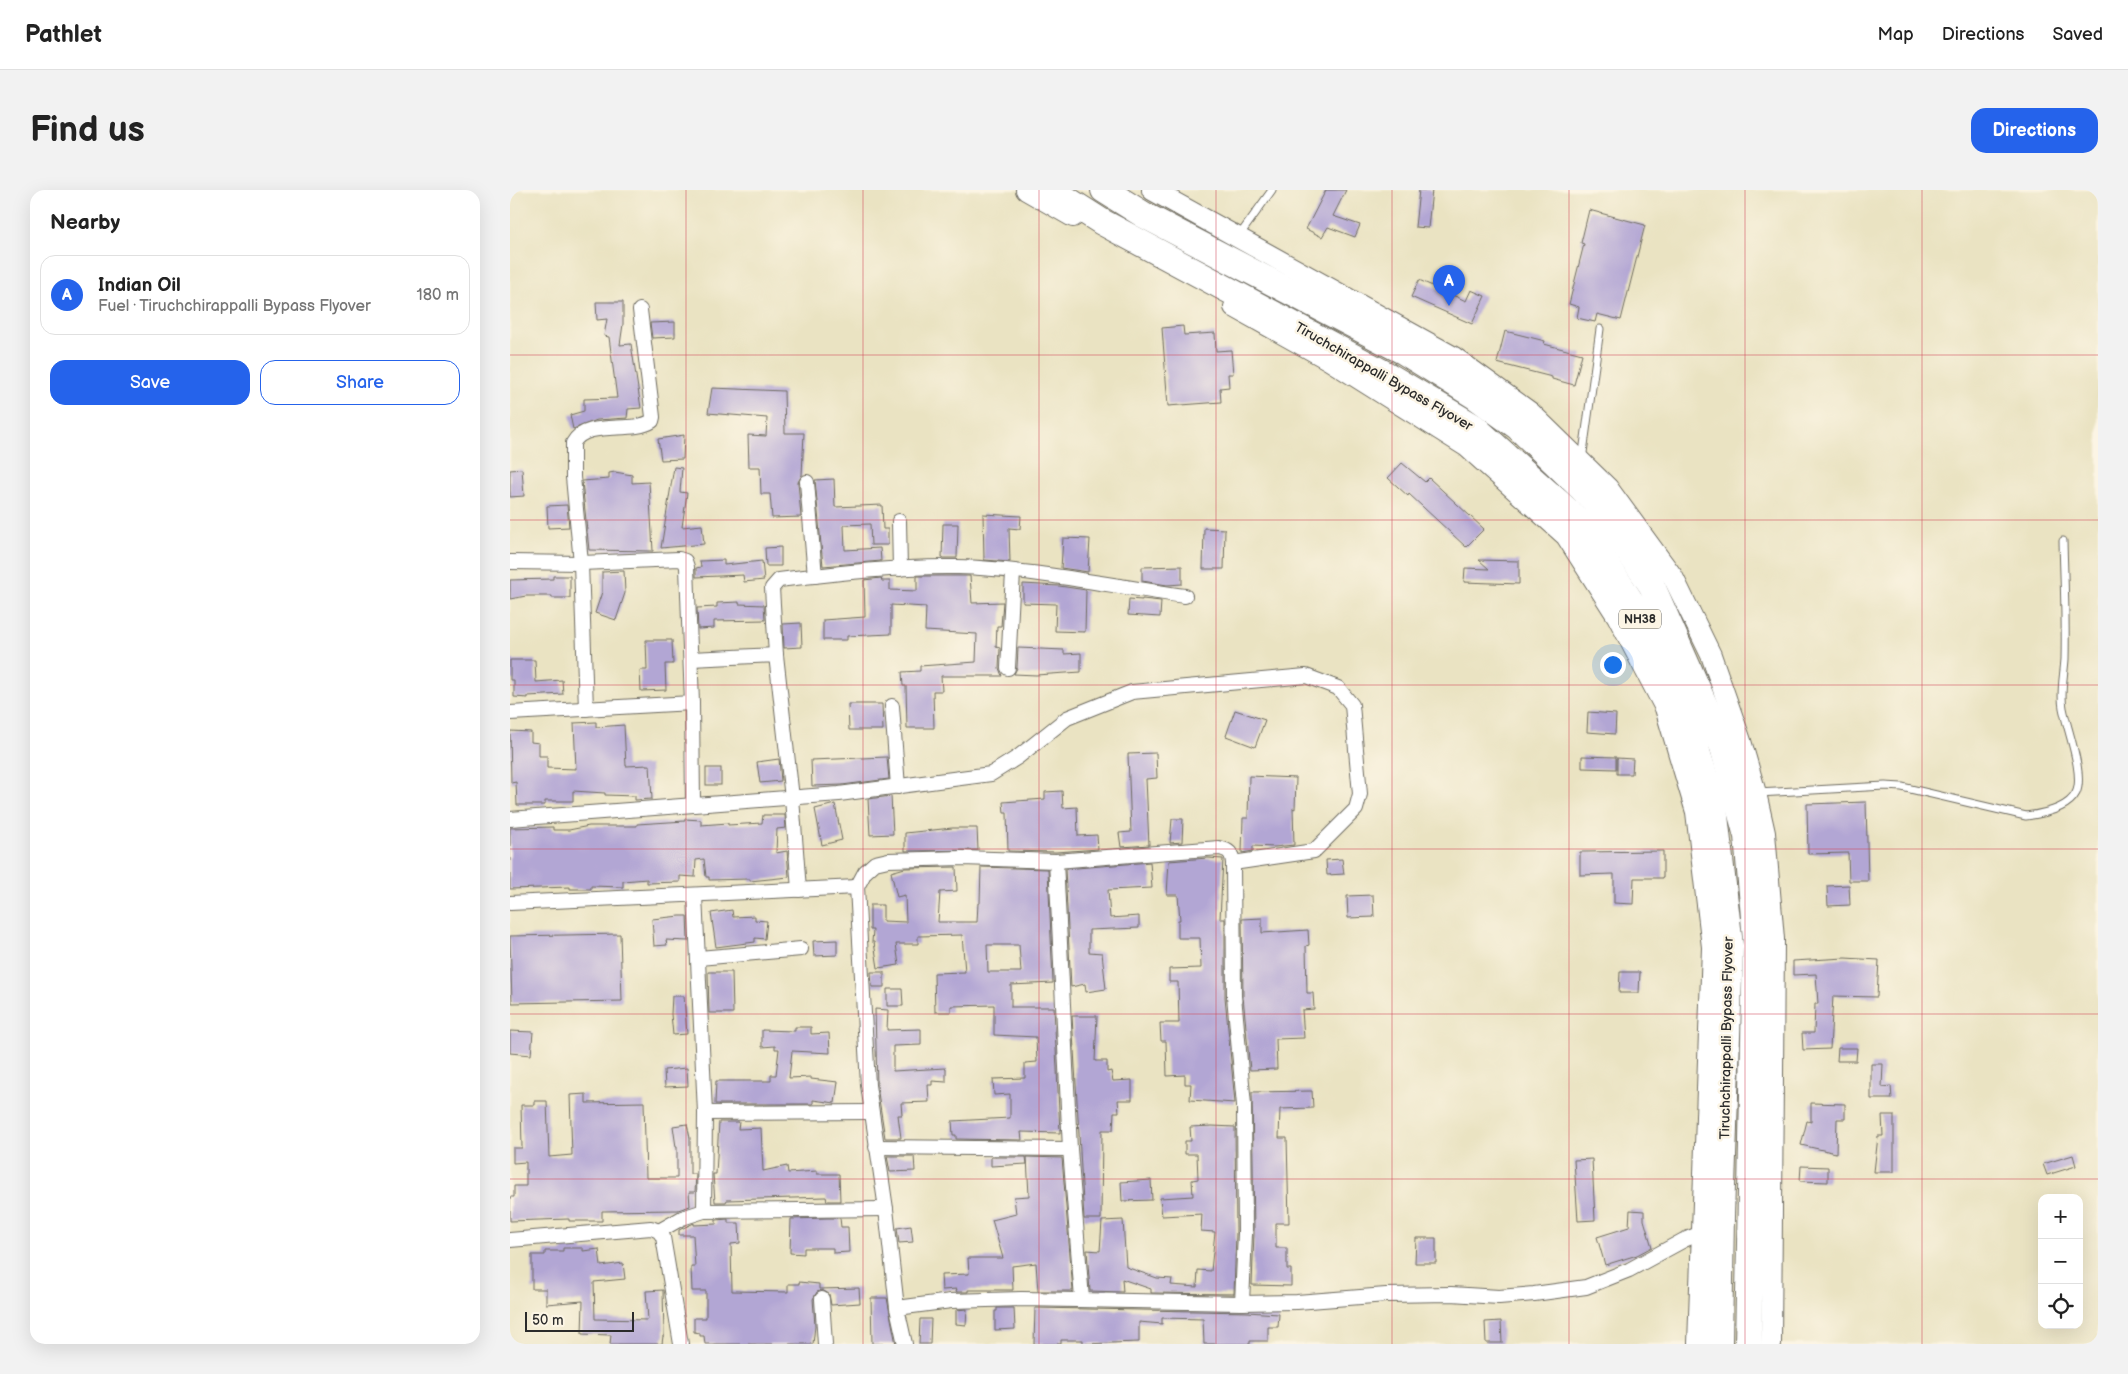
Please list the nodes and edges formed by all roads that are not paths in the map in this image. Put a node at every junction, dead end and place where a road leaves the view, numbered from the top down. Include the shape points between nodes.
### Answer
1 (1026, 190) edge
2 (1052, 190) edge
3 (1104, 190) edge
4 (1152, 190) edge
5 (1272, 190) edge
6 (1238, 239) junction
7 (640, 310) dead end
8 (1600, 329) dead end
9 (1582, 462) junction
10 (807, 482) dead end
11 (899, 521) dead end
12 (2064, 541) dead end
13 (510, 562) edge
14 (581, 563) junction
15 (900, 569) junction
16 (1013, 572) junction
17 (815, 576) junction
18 (1185, 596) dead end
19 (776, 655) junction
20 (691, 659) junction
21 (1008, 668) dead end
22 (692, 703) junction
23 (892, 706) dead end
24 (586, 709) junction
25 (510, 713) edge
26 (898, 787) junction
27 (1756, 793) junction
28 (792, 798) junction
29 (693, 805) junction
30 (510, 819) edge
31 (1056, 861) junction
32 (1233, 863) junction
33 (857, 887) junction
34 (799, 890) junction
35 (695, 895) junction
36 (510, 903) edge
37 (801, 948) dead end
38 (699, 958) junction
39 (871, 1112) junction
40 (705, 1113) junction
41 (876, 1147) junction
42 (1070, 1149) junction
43 (886, 1210) junction
44 (704, 1211) junction
45 (659, 1230) junction
46 (1701, 1233) junction
47 (510, 1240) edge
48 (822, 1299) dead end
49 (1082, 1299) junction
50 (1242, 1303) junction
51 (896, 1308) junction
52 (681, 1344) edge
53 (825, 1344) edge
54 (905, 1344) edge
55 (1698, 1344) edge
56 (1719, 1344) edge
57 (1748, 1344) edge
58 (1770, 1344) edge

1 - 46 street via 1329,360 1467,447 1566,536 1582,560 1617,616 1666,708 1696,812 1712,947
2 - 56 highway, Tiruchchirappalli Bypass Flyover / NH38 via 1102,222 1388,375 1474,427 1578,520 1632,603 1681,698 1714,807 1730,946
3 - 57 highway, Tiruchchirappalli Bypass Flyover / NH38 via 1144,215 1402,351 1476,396 1518,427 1594,500 1652,586 1723,747 1747,836 1756,940
4 - 6 street
5 - 6 lane
6 - 9 street via 1454,357 1530,412
7 - 14 street via 653,416 648,423 598,429 574,441 573,477
8 - 9 lane
9 - 27 street via 1608,488 1673,577 1711,656
10 - 17 street
11 - 15 street
12 - 27 lane via 2062,703 2076,760 2078,786 2074,798 2046,813 2026,816 1902,787
13 - 14 street
14 - 20 street via 685,561
14 - 24 street
15 - 16 street via 958,567
15 - 17 street
16 - 18 street
16 - 21 street
17 - 19 street via 779,580 773,585
19 - 20 street
19 - 28 street
20 - 22 street
22 - 24 street
22 - 29 street
23 - 26 street
24 - 25 street
26 - 28 street
26 - 32 street via 991,774 1067,718 1132,692 1306,676 1338,688 1352,705 1360,794 1356,809 1314,851
27 - 58 street via 1765,833 1774,939
28 - 29 street
28 - 34 street
29 - 30 street
31 - 32 street via 1219,848 1231,853
31 - 33 street via 888,860 875,863 865,872
31 - 42 street
32 - 50 street via 1234,996 1244,1105
33 - 34 street
33 - 39 street
34 - 35 street
35 - 36 street
35 - 38 street
37 - 38 street
38 - 40 street
39 - 40 street
39 - 41 street
40 - 44 street
41 - 42 street
41 - 43 street
42 - 49 street
43 - 44 street
43 - 51 street
44 - 45 street
45 - 47 street via 650,1228
45 - 52 street via 663,1237
46 - 50 street via 1629,1270 1586,1287 1499,1296 1386,1295
46 - 55 street
48 - 53 street
49 - 50 street
49 - 51 street via 951,1301
51 - 54 street

